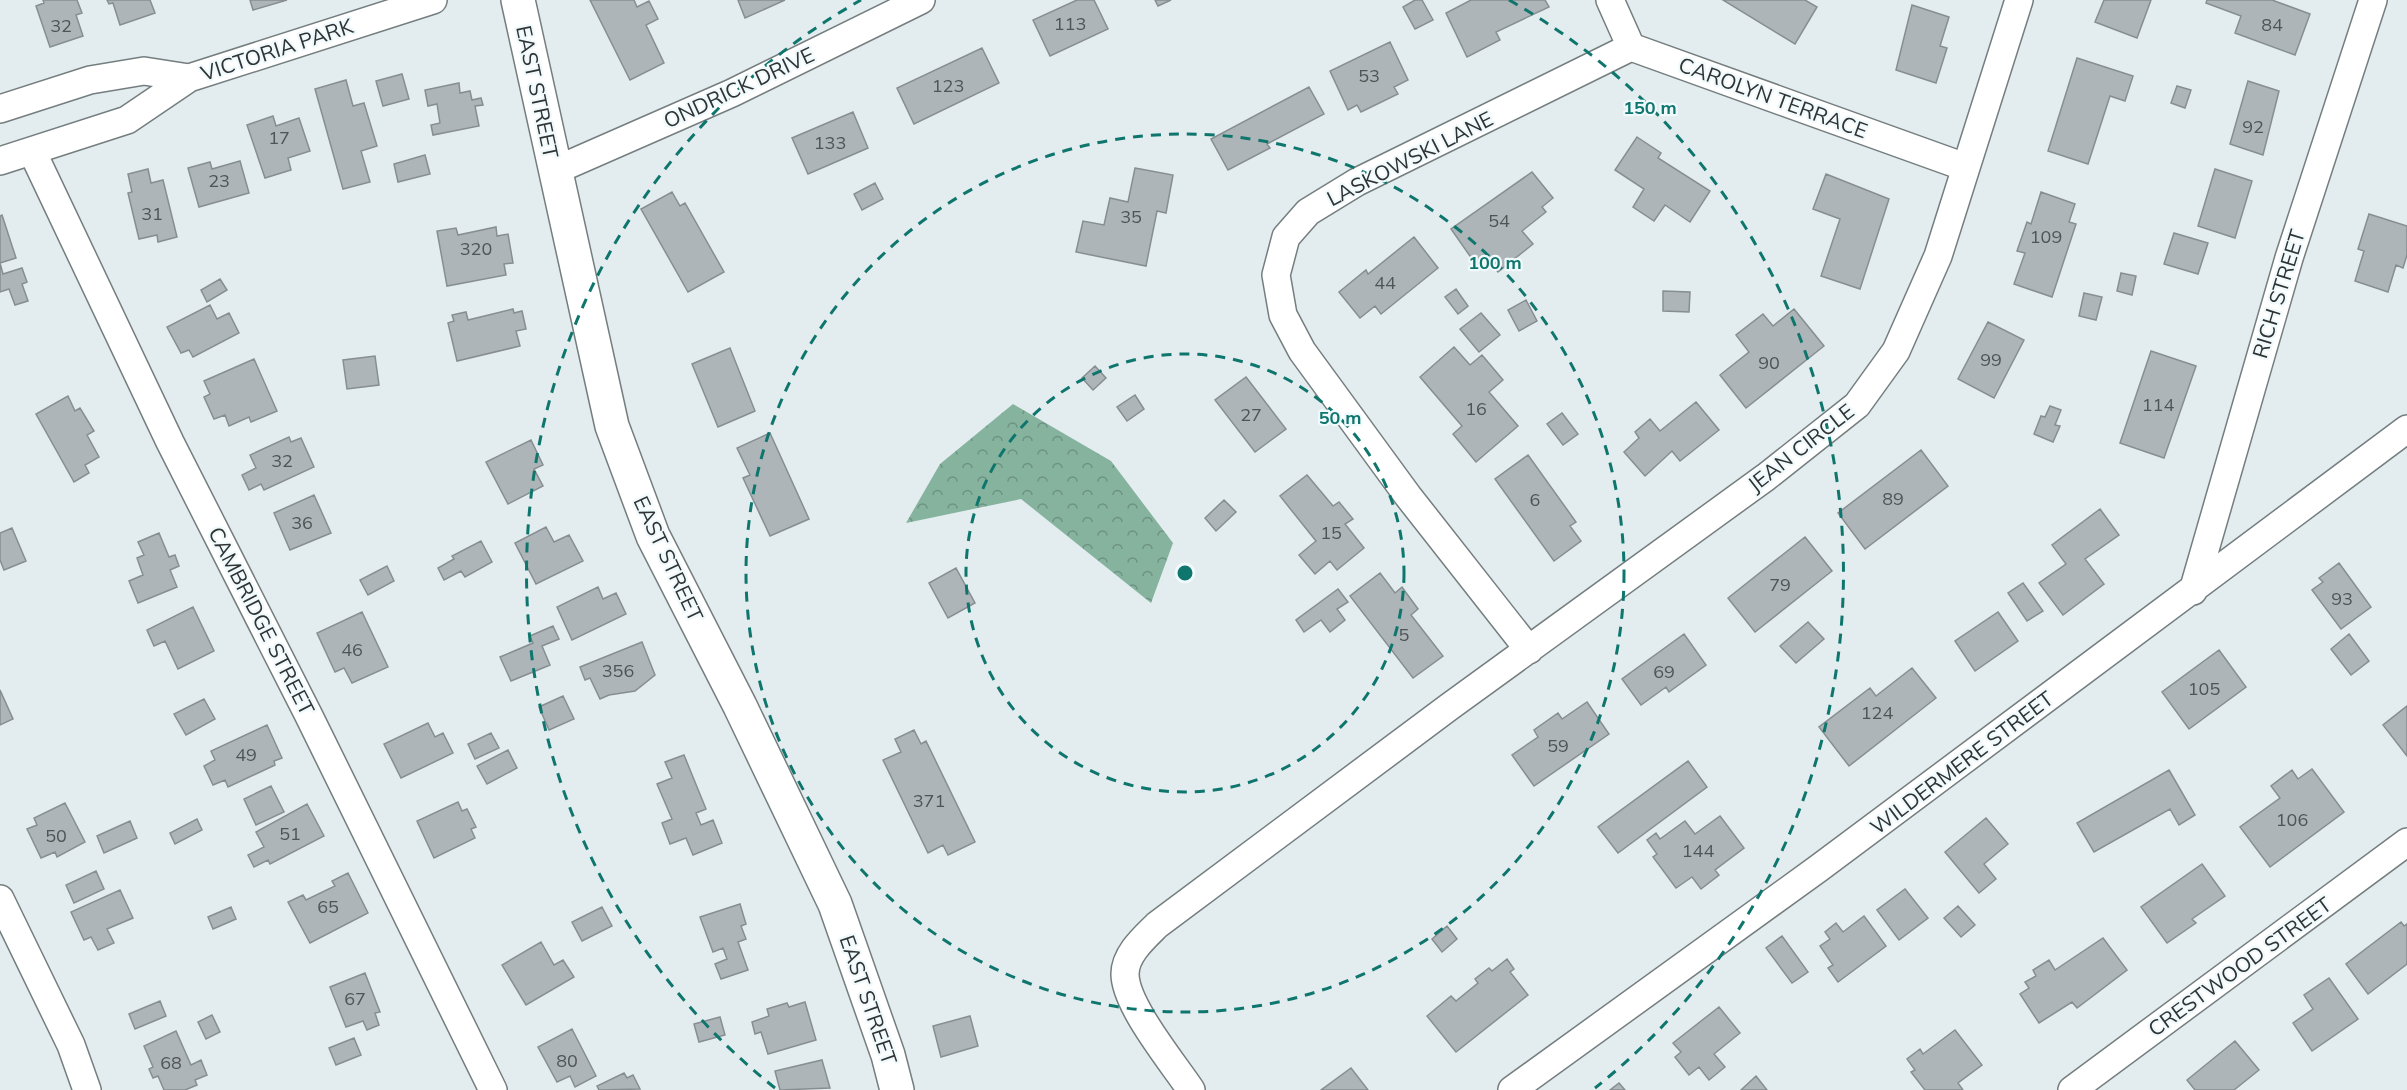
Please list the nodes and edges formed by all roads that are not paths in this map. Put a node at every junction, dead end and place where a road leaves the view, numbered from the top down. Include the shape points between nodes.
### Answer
1 (433, 0) edge
2 (518, 0) edge
3 (921, 0) edge
4 (1610, 0) edge
5 (2019, 0) edge
6 (2373, 0) edge
7 (1631, 47) junction
8 (189, 78) junction
9 (0, 109) edge
10 (32, 151) junction
11 (0, 161) edge
12 (1965, 167) junction
13 (554, 171) junction
14 (2407, 429) edge
15 (2193, 591) junction
16 (1529, 650) junction
17 (2407, 842) edge
18 (0, 899) edge
19 (87, 1090) edge
20 (493, 1090) edge
21 (897, 1090) edge
22 (1191, 1090) edge
23 (1512, 1090) edge
24 (2072, 1090) edge

1 - 8 street, VICTORIA PARK
2 - 13 main road, EAST STREET
3 - 13 street, ONDRICK DRIVE via 732,93
4 - 7 street
5 - 12 street, JEAN CIRCLE
6 - 15 street, RICH STREET via 2289,258
7 - 12 street, CAROLYN TERRACE
7 - 16 street, LASKOWSKI LANE via 1357,182 1308,212 1286,237 1276,275 1283,315 1302,351 1408,496
8 - 9 street, VICTORIA PARK via 144,71 90,80
8 - 10 street, VICTORIA PARK via 127,120
10 - 11 street, VICTORIA PARK
10 - 20 street, CAMBRIDGE STREET via 170,442
12 - 16 street, JEAN CIRCLE via 1938,256 1896,351 1857,405 1747,492
13 - 21 main road, EAST STREET via 612,426 649,525 835,904
14 - 15 street, WILDERMERE STREET
15 - 23 street, WILDERMERE STREET
16 - 22 street, JEAN CIRCLE via 1157,924 1136,946 1124,973 1133,1005
17 - 24 street, CRESTWOOD STREET
18 - 19 street via 71,1045

